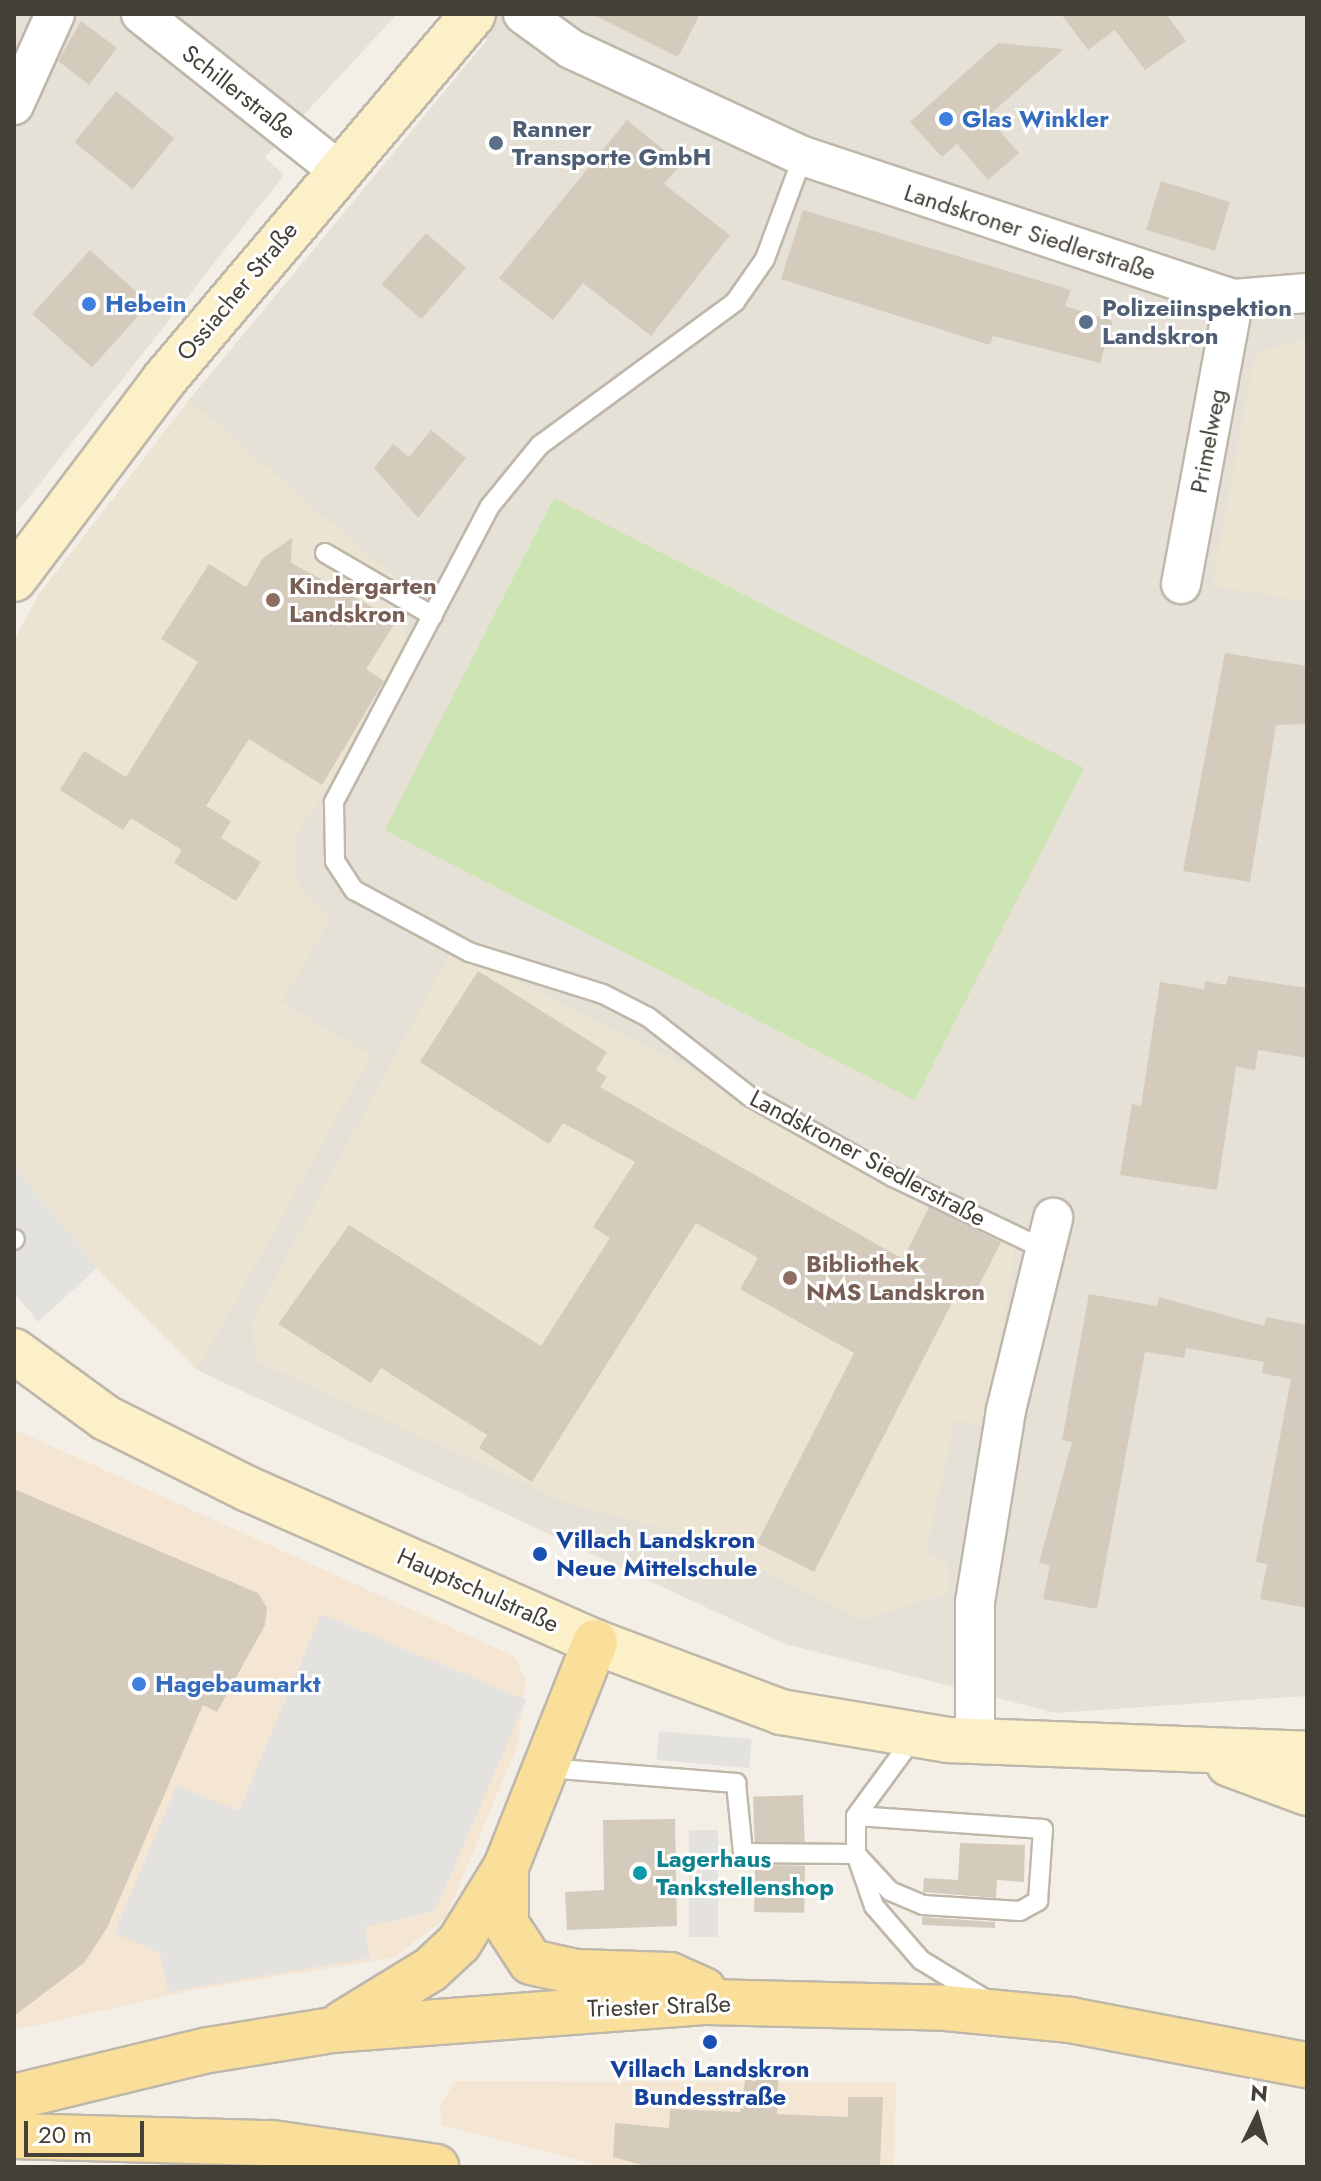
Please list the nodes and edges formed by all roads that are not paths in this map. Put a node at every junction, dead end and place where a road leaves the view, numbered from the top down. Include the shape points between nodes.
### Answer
1 (55, 14) edge
2 (141, 14) edge
3 (473, 14) edge
4 (523, 14) edge
5 (14, 105) edge
6 (803, 156) junction
7 (338, 170) junction
8 (1307, 293) edge
9 (1234, 299) junction
10 (325, 553) dead end
11 (14, 579) edge
12 (1181, 584) dead end
13 (433, 616) junction
14 (1049, 1234) joint
15 (14, 1351) edge
16 (595, 1642) junction
17 (914, 1736) junction
18 (975, 1740) junction
19 (1172, 1751) junction
20 (1307, 1754) edge
21 (544, 1768) junction
22 (1307, 1793) edge
23 (856, 1816) junction
24 (856, 1854) junction
25 (506, 1867) junction
26 (730, 2003) junction
27 (1008, 2014) junction
28 (332, 2030) junction
29 (1307, 2065) edge
30 (14, 2097) edge
31 (14, 2136) edge
32 (436, 2167) edge

1 - 5 street
2 - 7 street, Schillerstraße
3 - 7 main road, Ossiacher Straße
4 - 6 street, Landskroner Siedlerstraße via 571,49
6 - 9 street, Landskroner Siedlerstraße
6 - 13 lane, Landskroner Siedlerstraße via 765,259 735,302 540,445 490,506
7 - 11 main road, Ossiacher Straße via 163,381
8 - 9 street, Landskroner Siedlerstraße
9 - 12 street, Primelweg
10 - 13 lane
13 - 14 lane, Landskroner Siedlerstraße via 334,802 335,861 354,890 469,952 603,994 648,1017 749,1096
14 - 18 street via 1006,1410 975,1602
15 - 16 main road, Hauptschulstraße via 106,1418 248,1489
16 - 17 main road, Hauptschulstraße via 781,1712
16 - 21 main road
17 - 18 main road, Hauptschulstraße
17 - 23 lane
18 - 19 main road, Hauptschulstraße
19 - 20 main road, Hauptschulstraße
19 - 22 main road, Hauptschulstraße via 1252,1769
21 - 24 lane via 736,1783 743,1853
21 - 25 main road
23 - 24 lane
23 - 24 lane via 1043,1829 1038,1901 1020,1911 923,1905 890,1891
24 - 27 lane via 874,1906 921,1960
25 - 26 main road via 506,1924 531,1962 576,1972 670,1975
25 - 28 main road via 440,1960
26 - 27 main road, Triester Straße
26 - 28 main road, Triester Straße via 480,2014
27 - 29 main road, Triester Straße
28 - 30 main road, Triester Straße via 209,2050
31 - 32 main road via 272,2143

